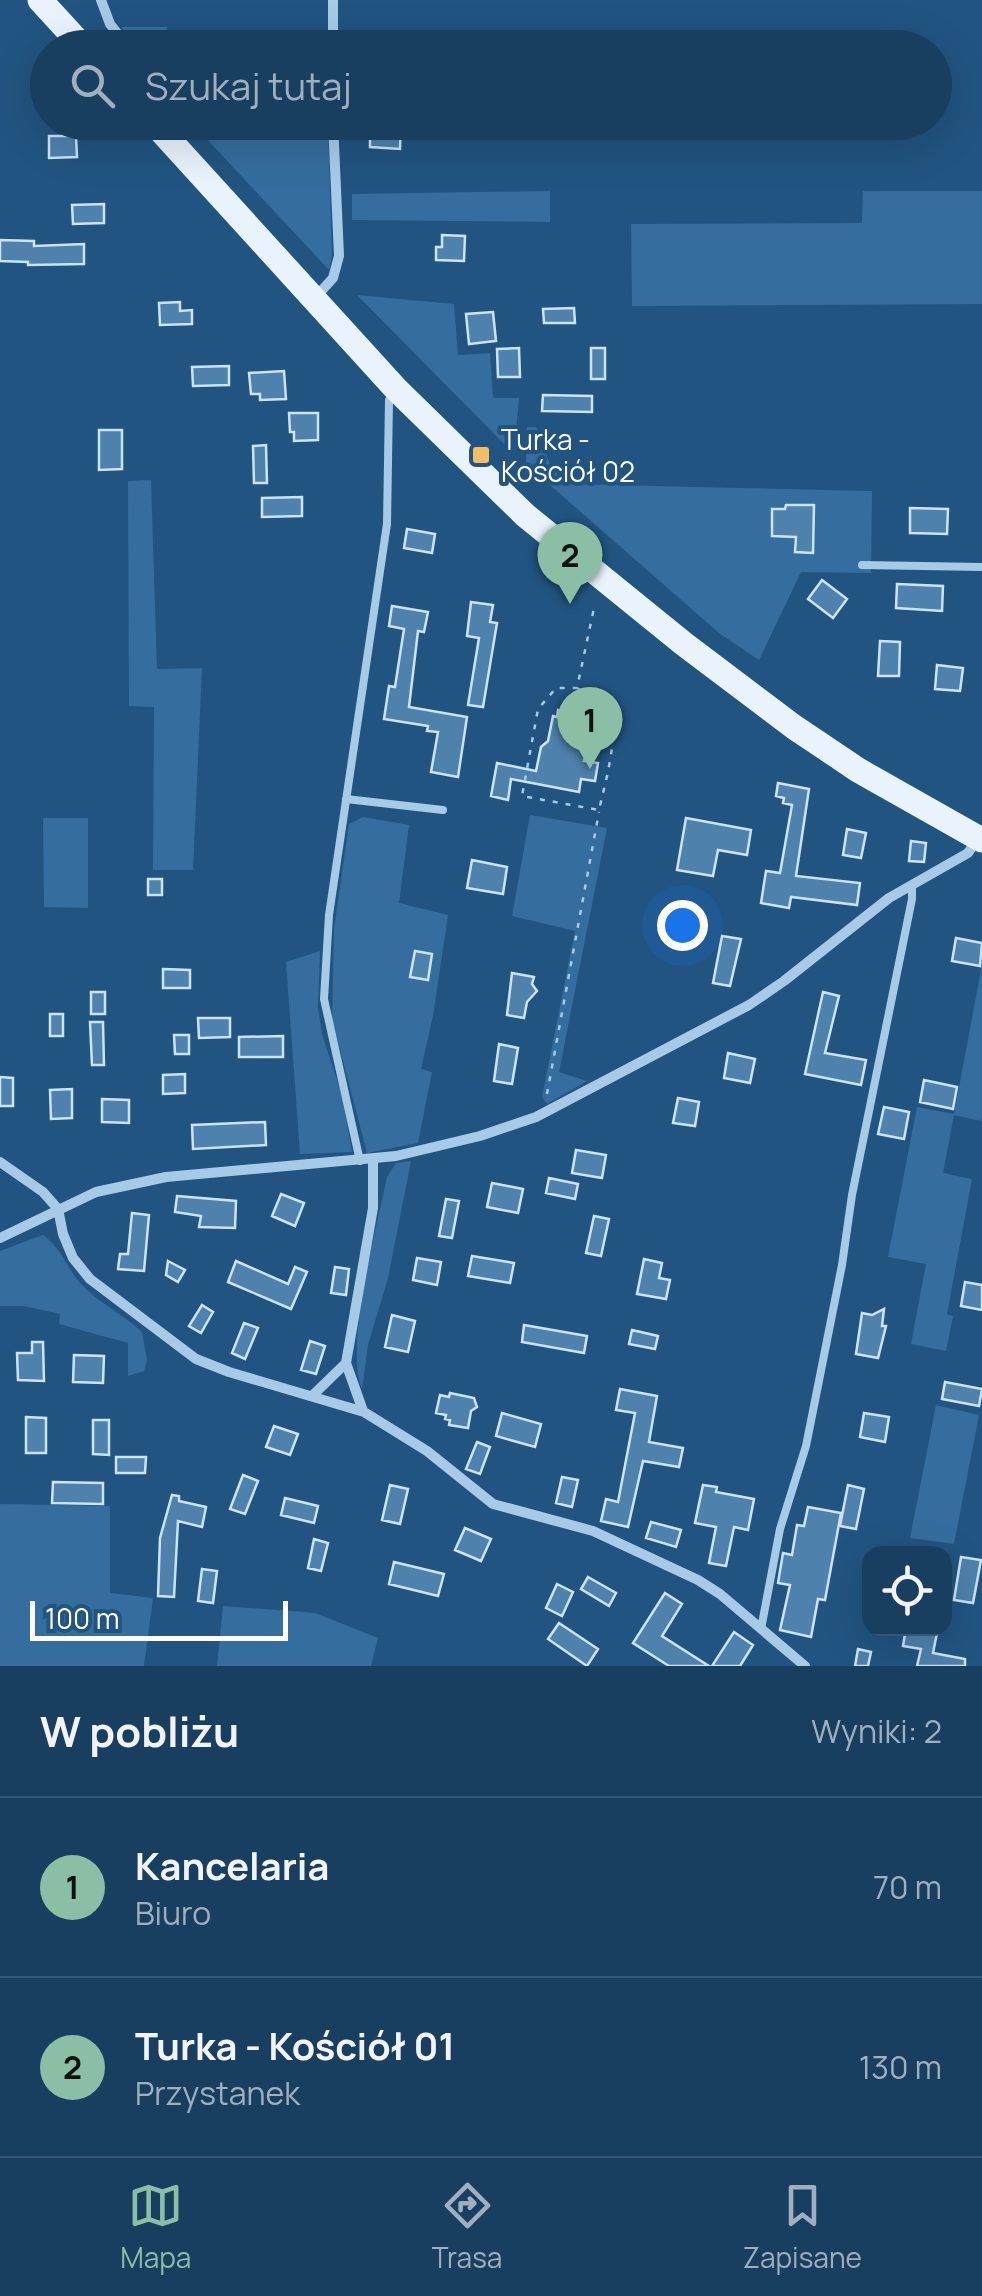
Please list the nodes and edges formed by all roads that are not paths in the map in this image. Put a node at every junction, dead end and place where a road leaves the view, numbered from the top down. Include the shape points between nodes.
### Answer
1 (40, 0) edge
2 (101, 0) edge
3 (333, 0) edge
4 (68, 30) edge
5 (114, 30) edge
6 (333, 30) edge
7 (169, 140) edge
8 (334, 140) edge
9 (314, 299) junction
10 (396, 388) junction
11 (862, 565) dead end
12 (982, 567) edge
13 (346, 799) junction
14 (443, 810) dead end
15 (980, 839) edge
16 (912, 883) junction
17 (373, 1160) junction
18 (360, 1161) junction
19 (0, 1162) edge
20 (58, 1209) junction
21 (0, 1238) edge
22 (346, 1363) junction
23 (314, 1394) junction
24 (364, 1412) junction
25 (761, 1630) junction
26 (805, 1666) edge

1 - 4 main road
2 - 5 street
3 - 6 street
7 - 9 main road
8 - 9 street via 339,256 333,278
9 - 10 main road
10 - 13 lane via 389,400 388,524
10 - 15 main road via 525,515 758,702 858,770
11 - 12 lane
13 - 14 lane
13 - 18 lane via 328,915 324,1000
15 - 16 street via 968,853
16 - 17 street via 749,1005 544,1114 465,1141
16 - 25 lane via 806,1446 780,1529
17 - 18 street
17 - 22 street via 373,1208
18 - 20 street via 158,1178 82,1196
19 - 20 street
20 - 21 street
20 - 23 street via 63,1234 90,1279 196,1359
22 - 23 street
22 - 24 street
23 - 24 street
24 - 25 street via 427,1450 492,1504 622,1543 710,1586
25 - 26 street

